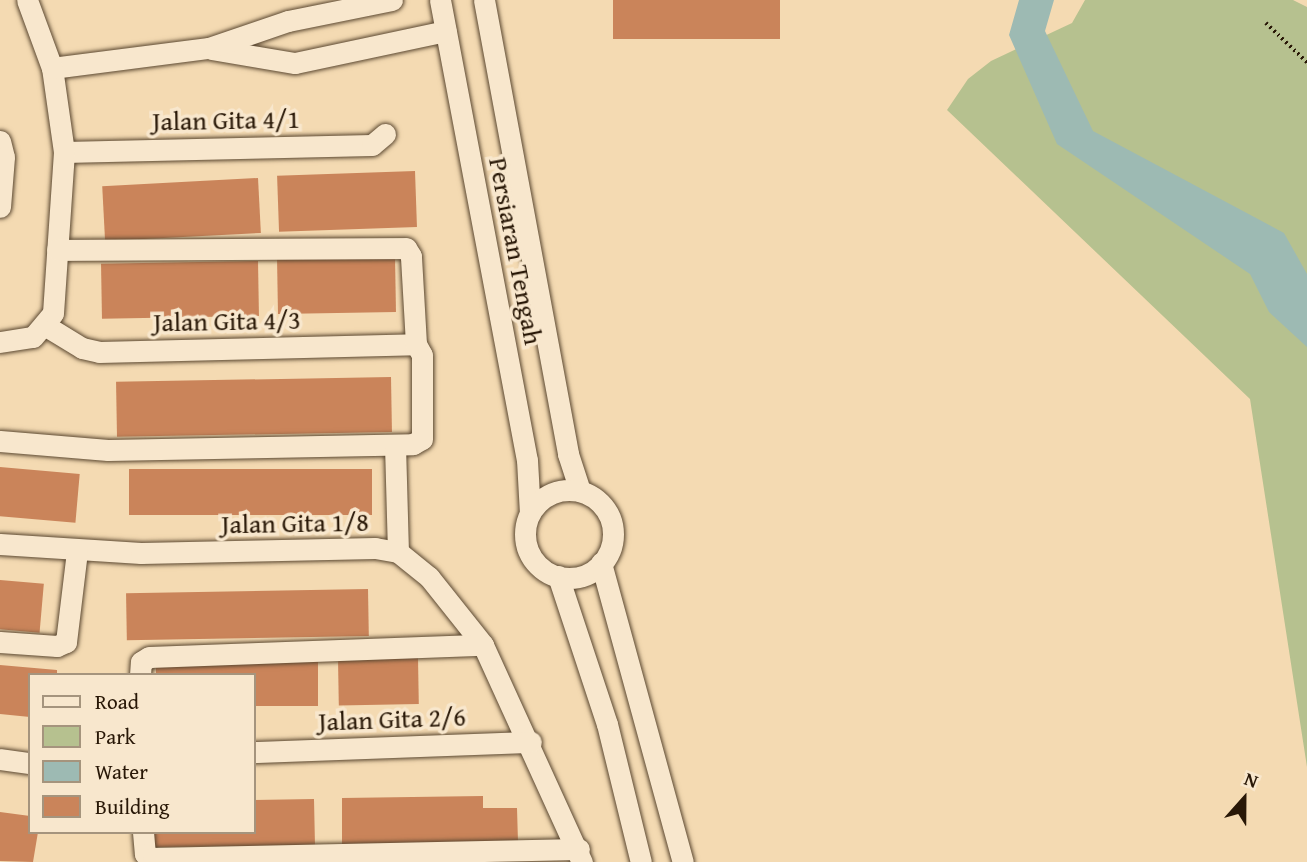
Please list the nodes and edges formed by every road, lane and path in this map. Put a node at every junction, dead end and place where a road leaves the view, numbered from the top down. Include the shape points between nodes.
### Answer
1 (27, 0) edge
2 (392, 0) edge
3 (440, 0) edge
4 (484, 0) edge
5 (1266, 23) dead end
6 (446, 31) junction
7 (209, 48) junction
8 (1307, 62) edge
9 (52, 68) junction
10 (385, 134) dead end
11 (0, 142) edge
12 (64, 152) junction
13 (0, 208) edge
14 (57, 250) junction
15 (46, 326) junction
16 (0, 342) edge
17 (416, 344) junction
18 (0, 441) edge
19 (396, 445) junction
20 (579, 491) junction
21 (530, 513) junction
22 (0, 544) edge
23 (77, 551) junction
24 (398, 552) junction
25 (601, 564) junction
26 (558, 576) junction
27 (0, 642) edge
28 (483, 645) junction
29 (141, 673) edge
30 (531, 743) junction
31 (256, 752) edge
32 (0, 760) edge
33 (28, 762) edge
34 (143, 834) edge
35 (581, 855) edge
36 (641, 862) edge
37 (683, 862) edge

1 - 9 street
2 - 7 street via 288,20
3 - 6 street, Persiaran Tengah
4 - 20 street, Persiaran Tengah
5 - 8 path
6 - 7 street via 295,63
6 - 21 street, Persiaran Tengah via 527,460
7 - 9 street
9 - 12 street
10 - 12 street, Jalan Gita 4/1 via 372,145
11 - 13 street via 4,157
12 - 14 street
14 - 15 street via 53,313
14 - 17 street via 406,248 411,256
15 - 16 street via 33,337
15 - 17 street, Jalan Gita 4/3 via 82,348 99,352
17 - 19 street via 422,355 423,434 418,443
18 - 19 street via 108,450
19 - 24 street
20 - 21 street via 556,491
20 - 25 street via 600,502 612,521 612,544
21 - 26 street, Persiaran Tengah via 527,546 539,566
22 - 23 street, Jalan Gita 1/8
23 - 24 street, Jalan Gita 1/8 via 375,548
23 - 27 street via 66,642 58,646
24 - 28 street, Jalan Gita 1/8 via 429,577
25 - 26 street via 582,576
25 - 37 street
26 - 36 street via 607,724
28 - 29 street via 149,657 141,662
28 - 30 street, Jalan Gita 1/8
30 - 31 street, Jalan Gita 2/6
30 - 35 street, Jalan Gita 1/8
32 - 33 street
34 - 35 street via 145,854 153,858

